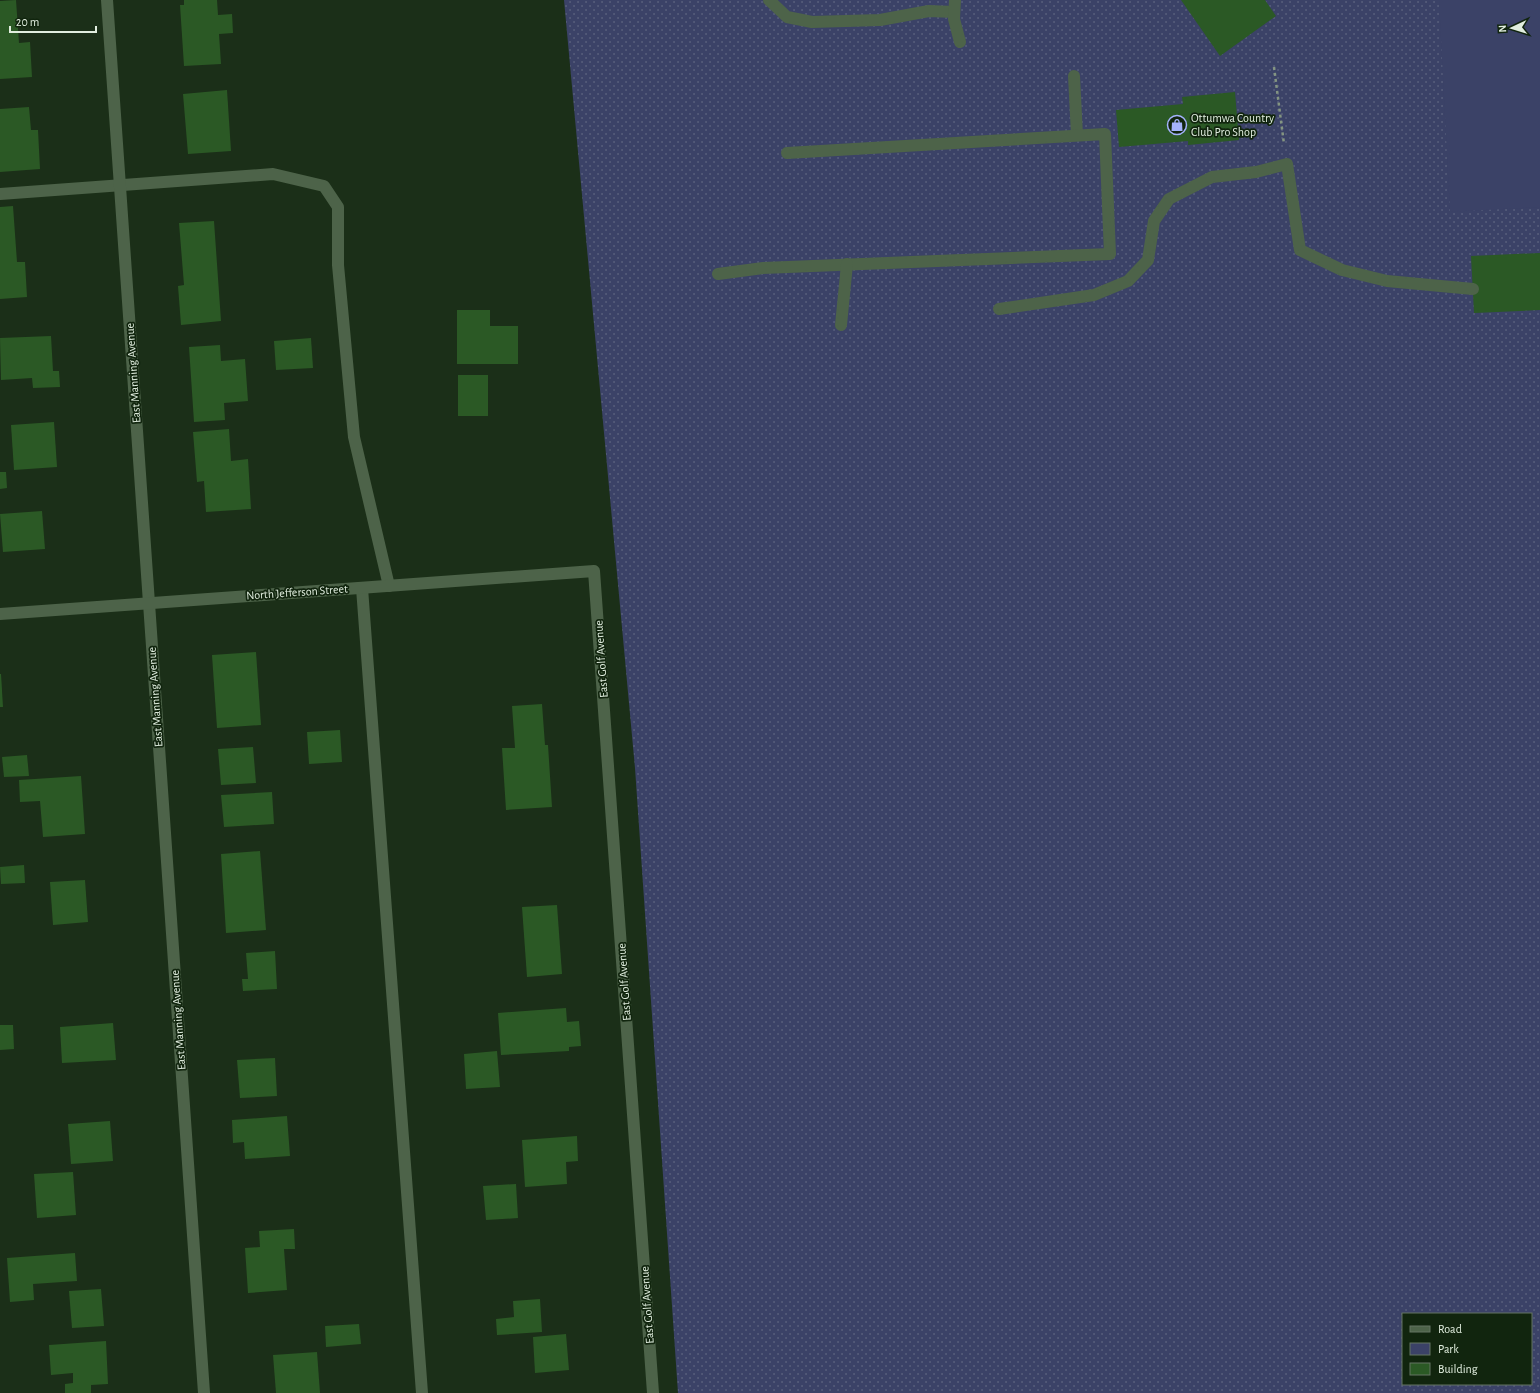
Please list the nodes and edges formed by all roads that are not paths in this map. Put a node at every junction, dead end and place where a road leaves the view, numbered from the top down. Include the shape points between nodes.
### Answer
1 (106, 0) edge
2 (769, 0) edge
3 (955, 6) edge
4 (960, 42) dead end
5 (1074, 76) dead end
6 (1077, 135) junction
7 (786, 153) dead end
8 (120, 185) junction
9 (0, 194) edge
10 (847, 264) junction
11 (718, 274) dead end
12 (1472, 289) dead end
13 (1000, 309) dead end
14 (841, 325) dead end
15 (594, 571) joint
16 (388, 586) junction
17 (362, 588) junction
18 (149, 603) junction
19 (0, 614) edge
20 (204, 1393) edge
21 (422, 1393) edge
22 (653, 1393) edge

1 - 8 street, East Manning Avenue
2 - 3 street via 787,17 812,22 880,20
3 - 4 street via 954,18
5 - 6 street
6 - 7 street
6 - 10 street via 1105,134 1110,254
8 - 9 street
8 - 16 street via 273,174 324,186 338,207 338,264 354,437
8 - 18 street, East Manning Avenue
10 - 11 street via 763,268
10 - 14 street
12 - 13 street via 1387,282 1342,270 1300,250 1287,164 1256,172 1212,178 1169,199 1154,221 1148,260 1128,281 1094,295
15 - 16 street, North Jefferson Street
15 - 22 street, East Golf Avenue
16 - 17 street, North Jefferson Street
17 - 18 street, North Jefferson Street
17 - 21 street
18 - 19 street, North Jefferson Street
18 - 20 street, East Manning Avenue

